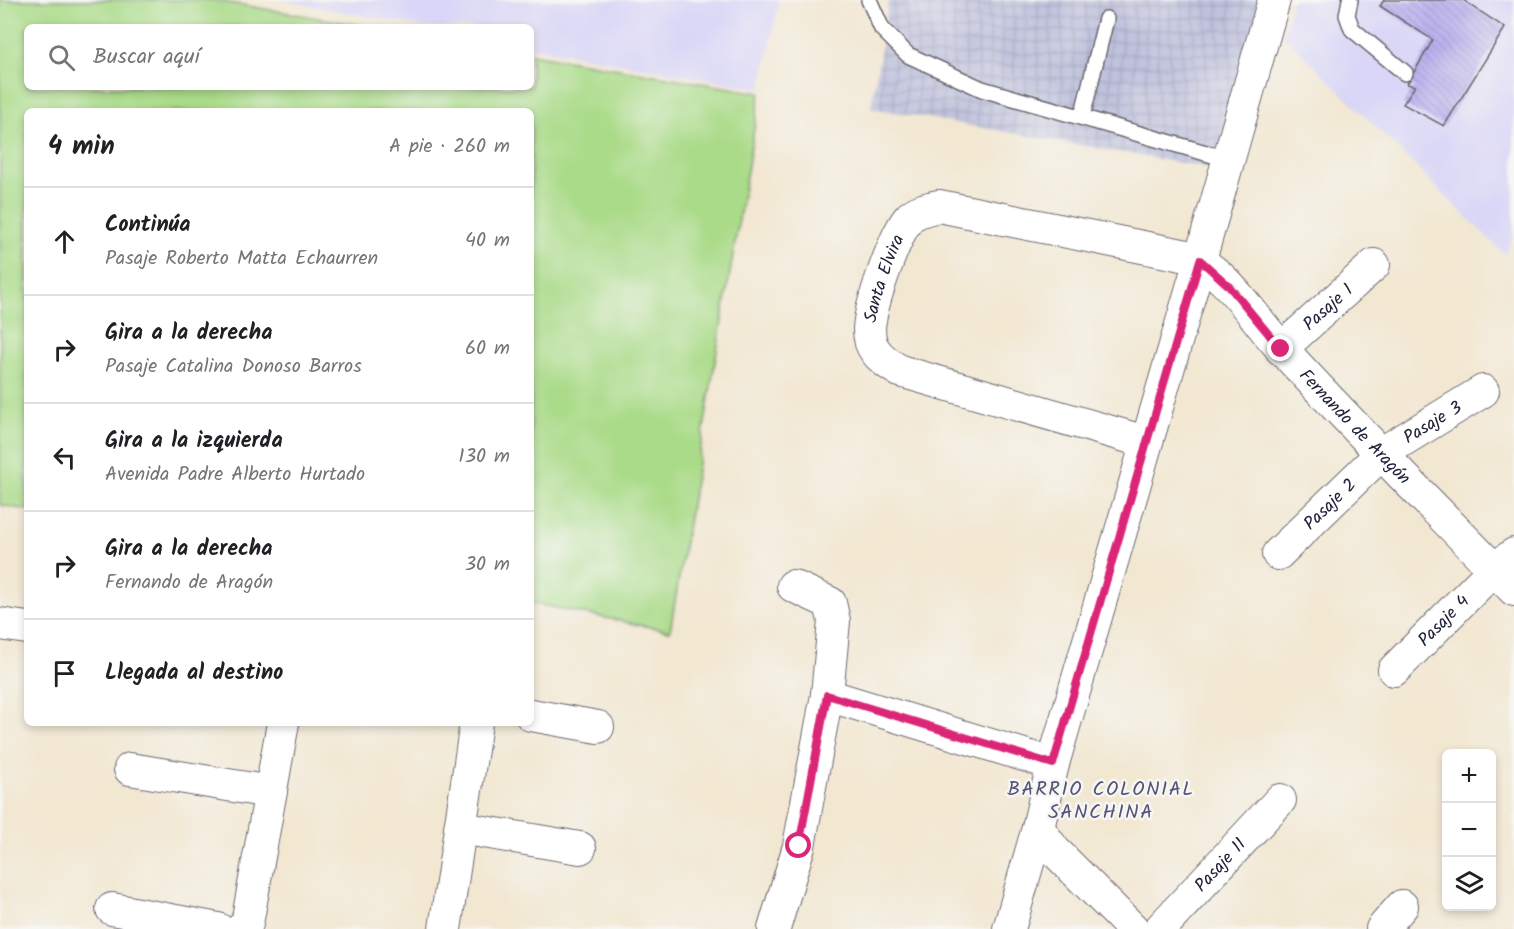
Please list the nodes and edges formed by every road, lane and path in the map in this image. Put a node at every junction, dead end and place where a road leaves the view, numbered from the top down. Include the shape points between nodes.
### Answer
1 (869, 0) edge
2 (1274, 0) edge
3 (1350, 0) edge
4 (1106, 19) dead end
5 (1405, 73) dead end
6 (1082, 117) junction
7 (1227, 159) junction
8 (1200, 260) junction
9 (1374, 265) dead end
10 (1281, 349) junction
11 (1483, 391) dead end
12 (1146, 442) junction
13 (1382, 453) junction
14 (1278, 555) dead end
15 (1507, 571) edge
16 (793, 586) dead end
17 (0, 624) edge
18 (24, 628) edge
19 (1394, 670) dead end
20 (827, 695) junction
21 (534, 716) edge
22 (282, 726) edge
23 (476, 726) edge
24 (598, 727) dead end
25 (1053, 764) junction
26 (130, 770) dead end
27 (271, 792) junction
28 (1280, 800) dead end
29 (460, 828) junction
30 (1038, 828) junction
31 (580, 848) dead end
32 (1402, 906) dead end
33 (112, 909) dead end
34 (218, 929) edge
35 (241, 929) edge
36 (445, 929) edge
37 (774, 929) edge
38 (1009, 929) edge
39 (1133, 929) edge
40 (1160, 929) edge
41 (1382, 929) edge

1 - 6 lane via 882,29 908,55 982,89
2 - 7 street
3 - 5 lane via 1347,15 1352,29
4 - 6 lane
6 - 7 lane
7 - 8 street
8 - 10 street, Fernando de Aragón via 1228,285
8 - 12 street
8 - 12 street, Santa Elvira via 939,206 909,218 882,276 869,330 872,345 884,361 900,371
9 - 10 street, Pasaje 1
10 - 13 street, Fernando de Aragón
11 - 13 street, Pasaje 3
12 - 25 street
13 - 14 street, Pasaje 2
13 - 15 street, Fernando de Aragón
15 - 19 street, Pasaje 4
16 - 20 street via 830,603 834,621
17 - 18 street
20 - 25 street
20 - 37 street via 799,846
21 - 24 street
22 - 27 street
23 - 29 street
25 - 30 street
26 - 27 street
27 - 35 street via 247,924
28 - 40 street, Pasaje 11
29 - 31 street
29 - 36 street
30 - 38 street
30 - 39 street via 1054,850
32 - 41 street
33 - 34 street

